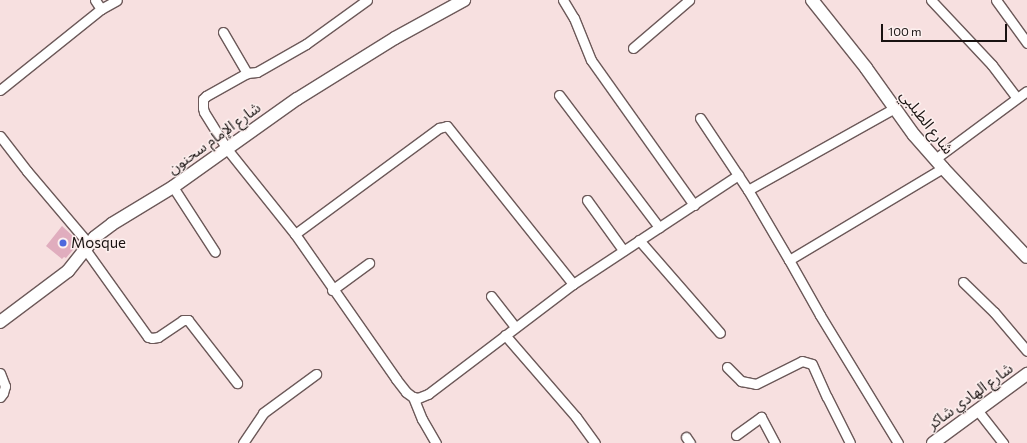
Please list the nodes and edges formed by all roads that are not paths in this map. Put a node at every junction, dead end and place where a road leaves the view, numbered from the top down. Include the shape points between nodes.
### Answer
1 (95, 0) edge
2 (116, 0) edge
3 (366, 0) edge
4 (464, 0) edge
5 (563, 0) edge
6 (689, 0) edge
7 (812, 0) edge
8 (931, 0) edge
9 (996, 0) edge
10 (101, 9) junction
11 (223, 32) dead end
12 (1027, 43) edge
13 (633, 48) dead end
14 (247, 73) junction
15 (0, 90) edge
16 (1027, 91) edge
17 (559, 94) dead end
18 (1017, 98) junction
19 (895, 108) junction
20 (700, 118) dead end
21 (0, 136) edge
22 (226, 150) junction
23 (939, 163) junction
24 (738, 175) junction
25 (173, 187) junction
26 (748, 190) junction
27 (587, 200) dead end
28 (694, 205) junction
29 (659, 227) junction
30 (295, 234) junction
31 (639, 240) junction
32 (87, 246) junction
33 (623, 250) junction
34 (216, 252) dead end
35 (1027, 257) edge
36 (789, 260) junction
37 (369, 263) dead end
38 (963, 282) dead end
39 (573, 284) junction
40 (332, 290) junction
41 (491, 296) dead end
42 (0, 322) edge
43 (515, 327) junction
44 (720, 333) dead end
45 (505, 335) junction
46 (1027, 351) edge
47 (727, 367) dead end
48 (0, 373) edge
49 (316, 374) dead end
50 (1027, 374) edge
51 (237, 383) dead end
52 (0, 397) edge
53 (413, 397) junction
54 (978, 411) junction
55 (736, 435) dead end
56 (243, 443) edge
57 (436, 443) edge
58 (594, 443) edge
59 (775, 443) edge
60 (850, 443) edge
61 (898, 443) edge
62 (933, 443) edge
63 (1003, 443) edge

1 - 10 street
2 - 10 street
3 - 14 street via 306,44 257,72
4 - 22 street, شارع الإمام سحنون via 395,38 297,99
5 - 28 street via 574,18 591,60
6 - 13 street
7 - 19 street, شارع الطبلبي
8 - 18 street via 992,65
9 - 12 street
10 - 15 street
11 - 14 street
14 - 22 street via 203,99 204,112
16 - 18 street
17 - 29 street
18 - 23 street
19 - 23 street, شارع الطبلبي
19 - 26 street
20 - 24 street
21 - 32 street
22 - 25 street, شارع الإمام سحنون
22 - 30 street
23 - 35 street, شارع الطبلبي
23 - 36 street
24 - 26 street
24 - 28 street
25 - 32 street, شارع الإمام سحنون via 112,224
25 - 34 street
26 - 36 street
27 - 33 street
28 - 29 street
29 - 31 street
30 - 39 street via 439,128 446,126
30 - 40 street
31 - 33 street
31 - 44 street
32 - 42 street, شارع الإمام سحنون via 68,272
32 - 51 street via 148,337 158,337 184,320 190,321
33 - 39 street
36 - 61 street
37 - 40 street
38 - 46 street via 994,312
39 - 43 street
40 - 53 street via 406,392
41 - 43 street
43 - 45 street
45 - 53 street via 428,394
45 - 58 street via 576,416
47 - 60 street via 741,381 756,384 802,361 812,364
48 - 52 street via 5,386
49 - 56 street via 262,413
50 - 54 street, شارع الهادي شاكر
53 - 57 street
54 - 62 street, شارع الهادي شاكر
54 - 63 street
55 - 59 street via 762,417

